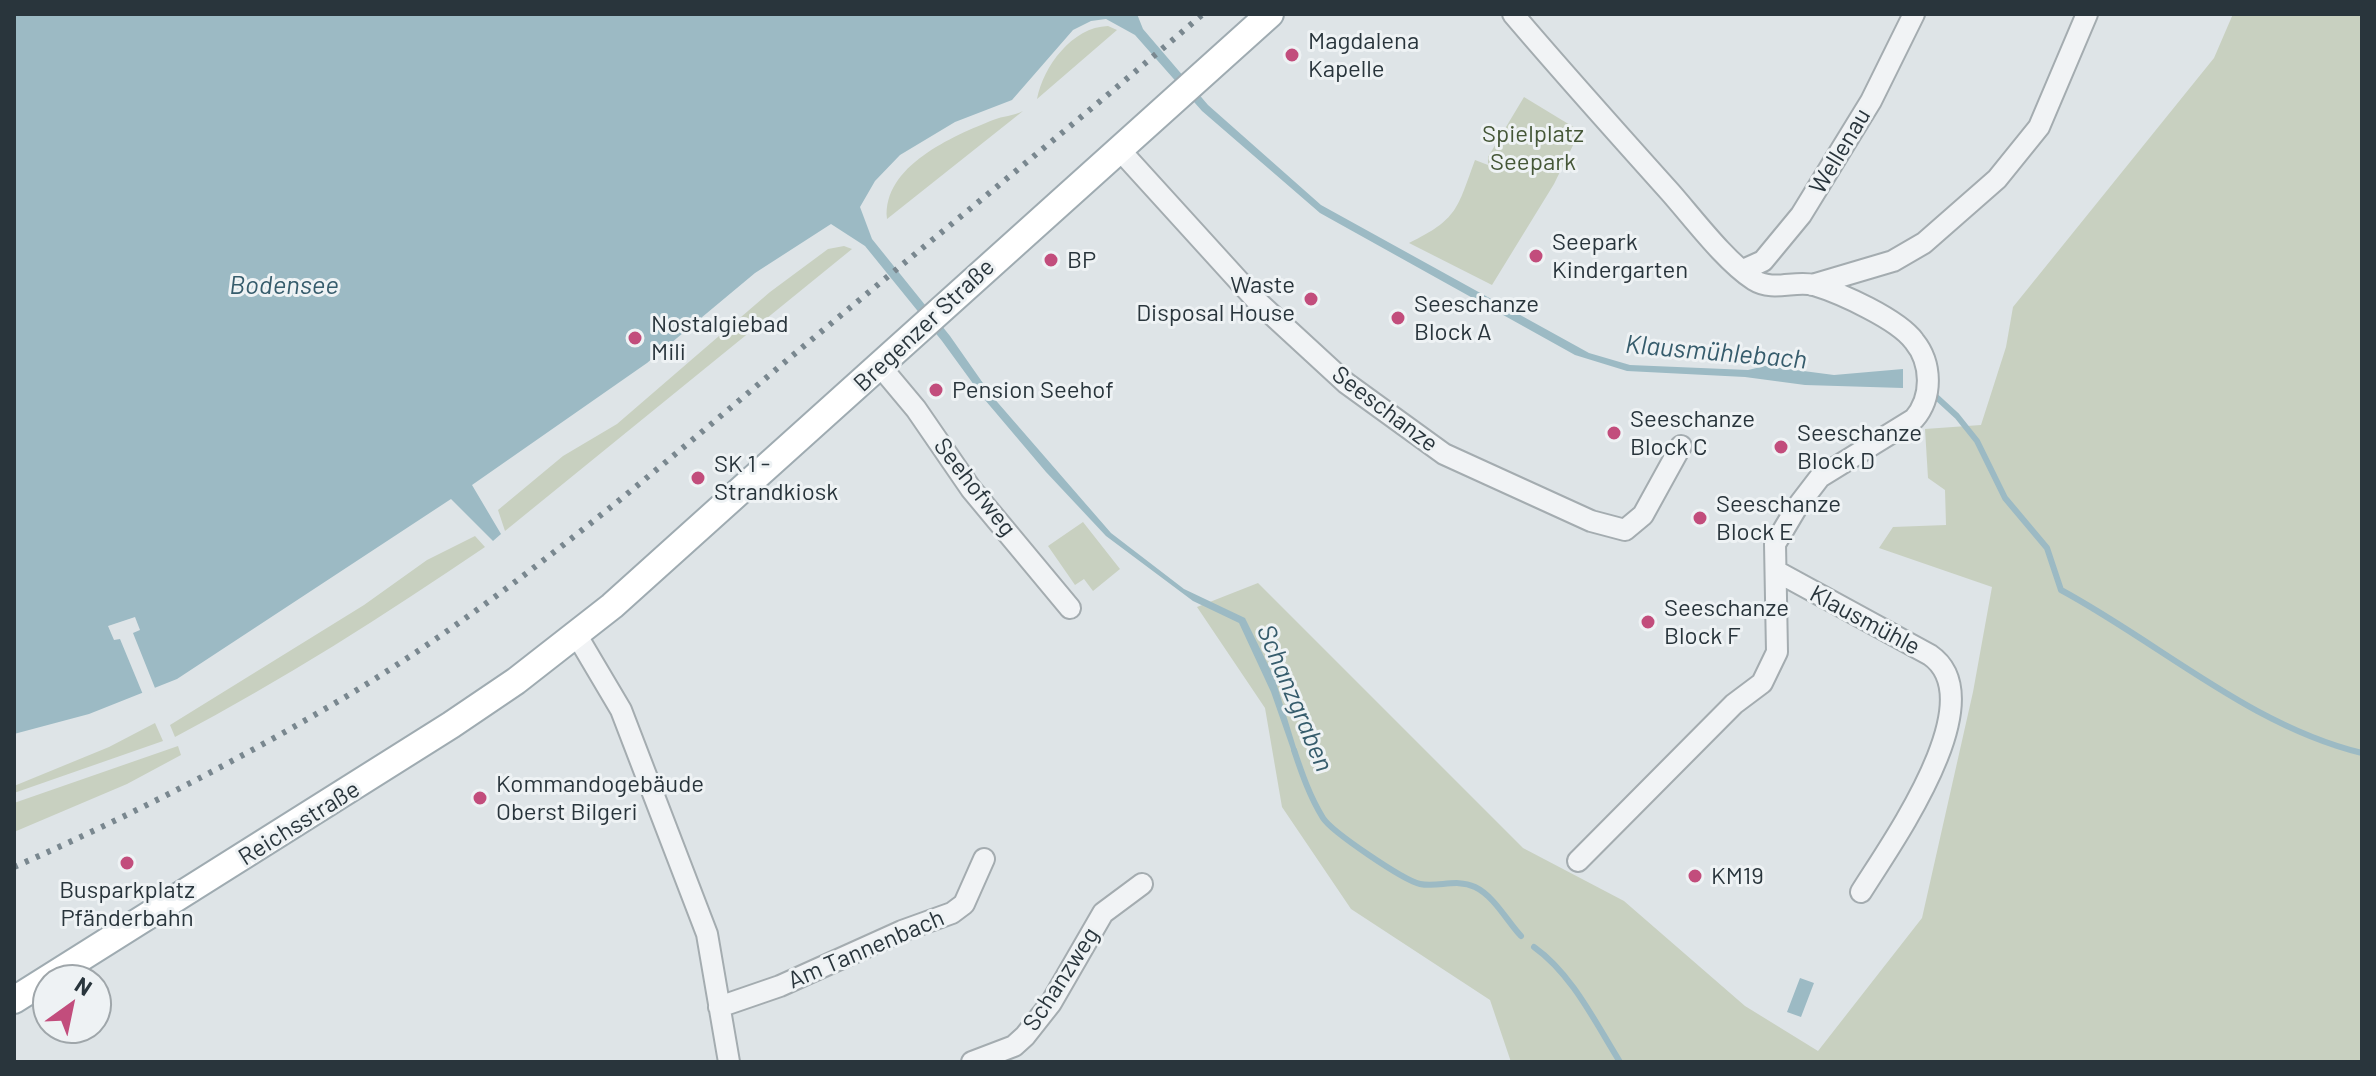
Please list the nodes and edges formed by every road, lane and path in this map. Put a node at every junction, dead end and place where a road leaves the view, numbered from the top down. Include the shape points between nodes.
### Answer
1 (1270, 14) edge
2 (1513, 14) edge
3 (1914, 14) edge
4 (2087, 14) edge
5 (1118, 148) junction
6 (1743, 270) junction
7 (1812, 285) junction
8 (880, 366) junction
9 (1681, 446) dead end
10 (1776, 571) junction
11 (1070, 608) dead end
12 (576, 634) junction
13 (984, 859) dead end
14 (1578, 861) dead end
15 (1142, 884) dead end
16 (1861, 892) dead end
17 (14, 1000) edge
18 (719, 1007) junction
19 (729, 1062) edge
20 (972, 1062) edge

1 - 5 main road, Bregenzer Straße
2 - 6 street, Klausmühle
3 - 6 street, Wellenau via 1871,101 1801,215 1763,261
4 - 7 street via 2039,127 1997,179 1924,243 1893,261
5 - 8 main road, Bregenzer Straße
5 - 9 street, Seeschanze via 1258,302 1346,383 1444,454 1591,521 1625,530 1643,515
6 - 7 street, Klausmühle via 1767,285
7 - 10 street, Klausmühle via 1903,329 1922,352 1928,382 1924,404 1914,419 1832,468 1805,497 1775,544
8 - 11 street, Seehofweg via 971,489
8 - 12 main road, Bregenzer Straße
10 - 14 street, Klausmühle via 1777,652 1762,683 1734,704
10 - 16 street, Klausmühle via 1930,655 1945,668 1950,683 1950,714 1932,768
12 - 17 main road, Reichsstraße via 385,769
12 - 18 street via 612,690 659,804 709,941
13 - 18 street, Am Tannenbach via 964,904 952,913
15 - 20 street, Schanzweg via 1103,913 1051,1003 1025,1036 1014,1046
18 - 19 street

